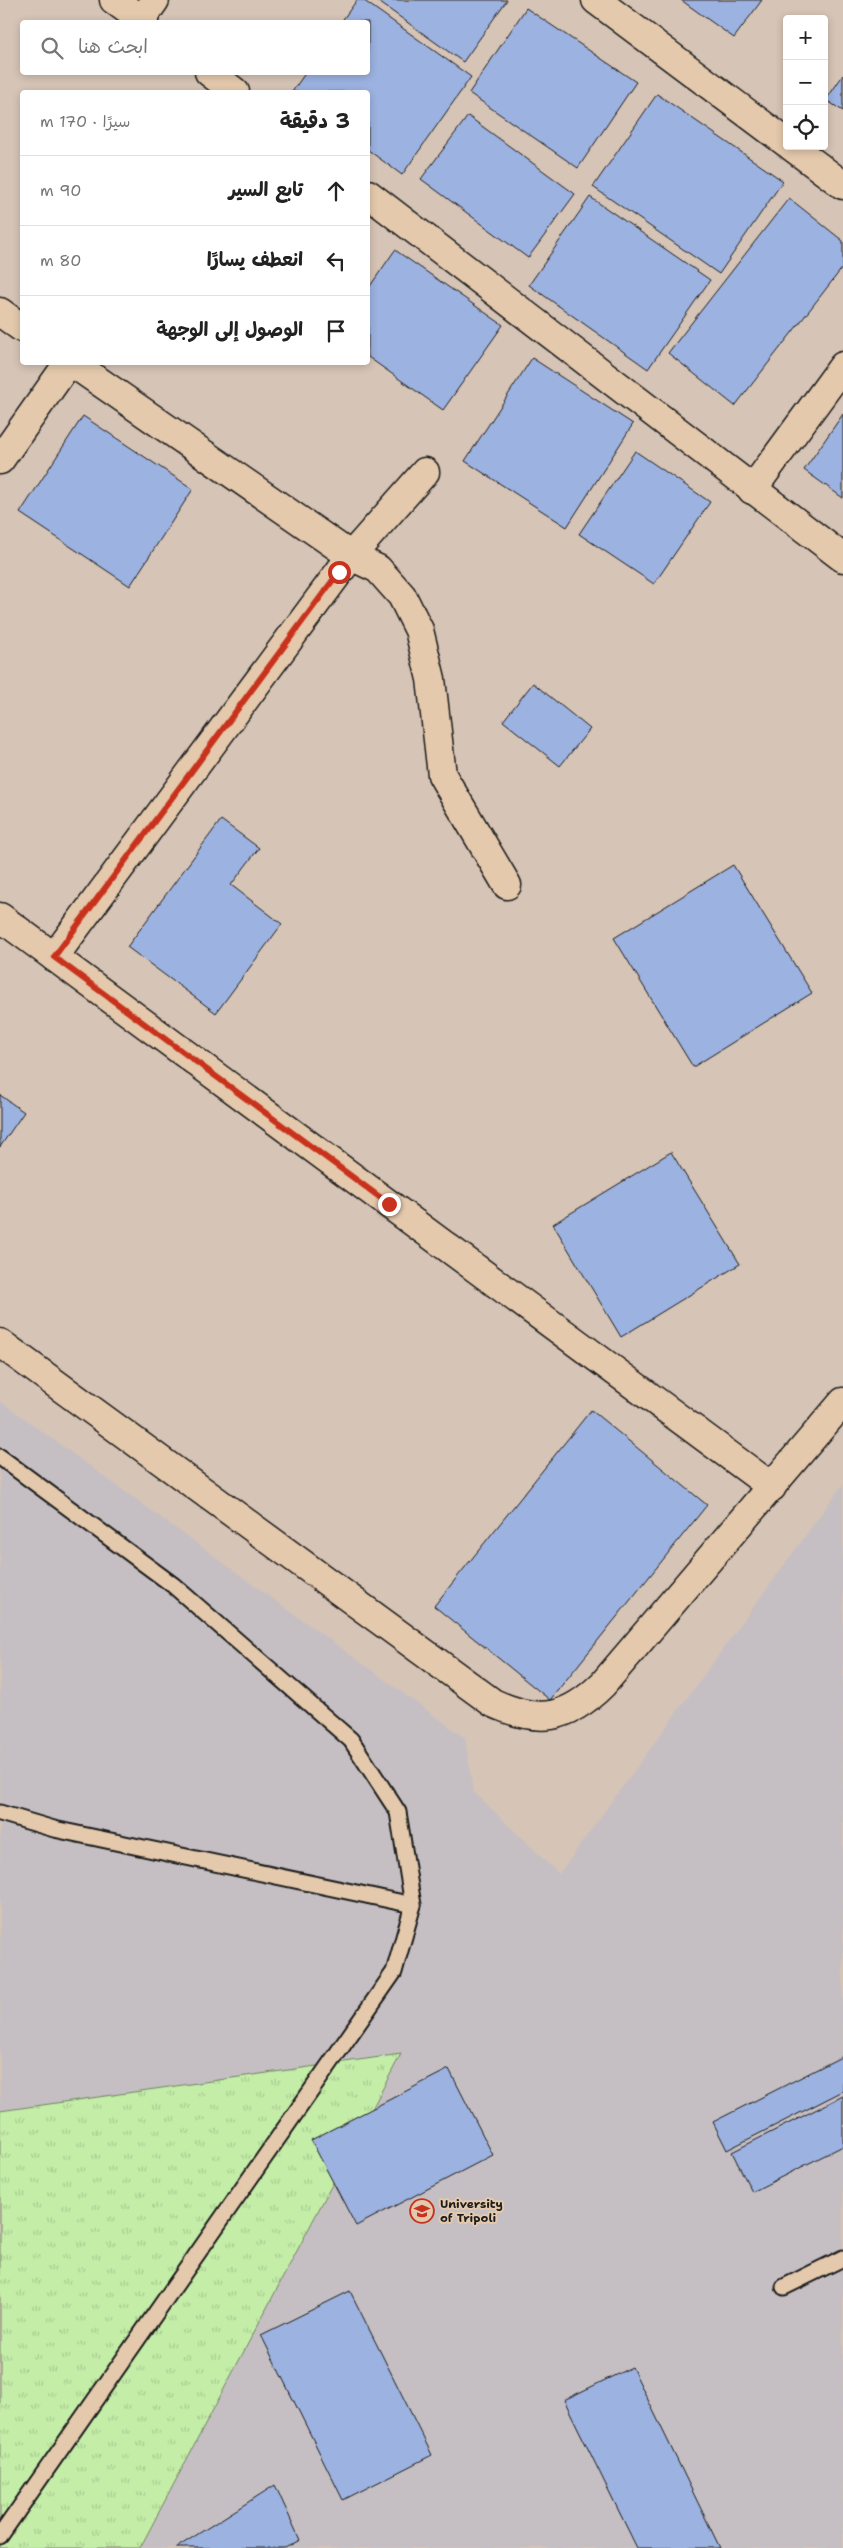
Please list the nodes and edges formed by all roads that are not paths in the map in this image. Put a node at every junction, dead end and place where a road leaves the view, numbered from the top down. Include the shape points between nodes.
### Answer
1 (114, 0) edge
2 (602, 2) edge
3 (147, 14) edge
4 (213, 75) edge
5 (232, 90) edge
6 (783, 140) edge
7 (796, 150) edge
8 (843, 186) edge
9 (370, 196) edge
10 (0, 312) edge
11 (20, 327) edge
12 (68, 365) edge
13 (74, 365) edge
14 (843, 366) edge
15 (0, 460) edge
16 (425, 472) dead end
17 (752, 490) junction
18 (351, 556) junction
19 (843, 558) edge
20 (507, 885) dead end
21 (0, 918) edge
22 (54, 957) junction
23 (0, 1343) edge
24 (843, 1402) edge
25 (0, 1457) edge
26 (772, 1487) junction
27 (0, 1813) edge
28 (413, 1905) junction
29 (843, 2258) edge
30 (784, 2287) dead end
31 (0, 2536) edge

1 - 3 street
2 - 6 street
4 - 5 street
7 - 8 street
9 - 17 street
10 - 11 street
12 - 15 street
13 - 18 street
14 - 17 street
16 - 18 street
17 - 19 street
18 - 20 street via 378,569 402,596 419,630 431,679 442,775
18 - 22 street
21 - 22 street
22 - 26 street
23 - 26 street via 494,1703 516,1713 540,1717 564,1713 586,1702
24 - 26 street
25 - 28 lane via 173,1585 350,1740 398,1812
27 - 28 lane via 54,1829
28 - 31 lane via 394,1972
29 - 30 lane

